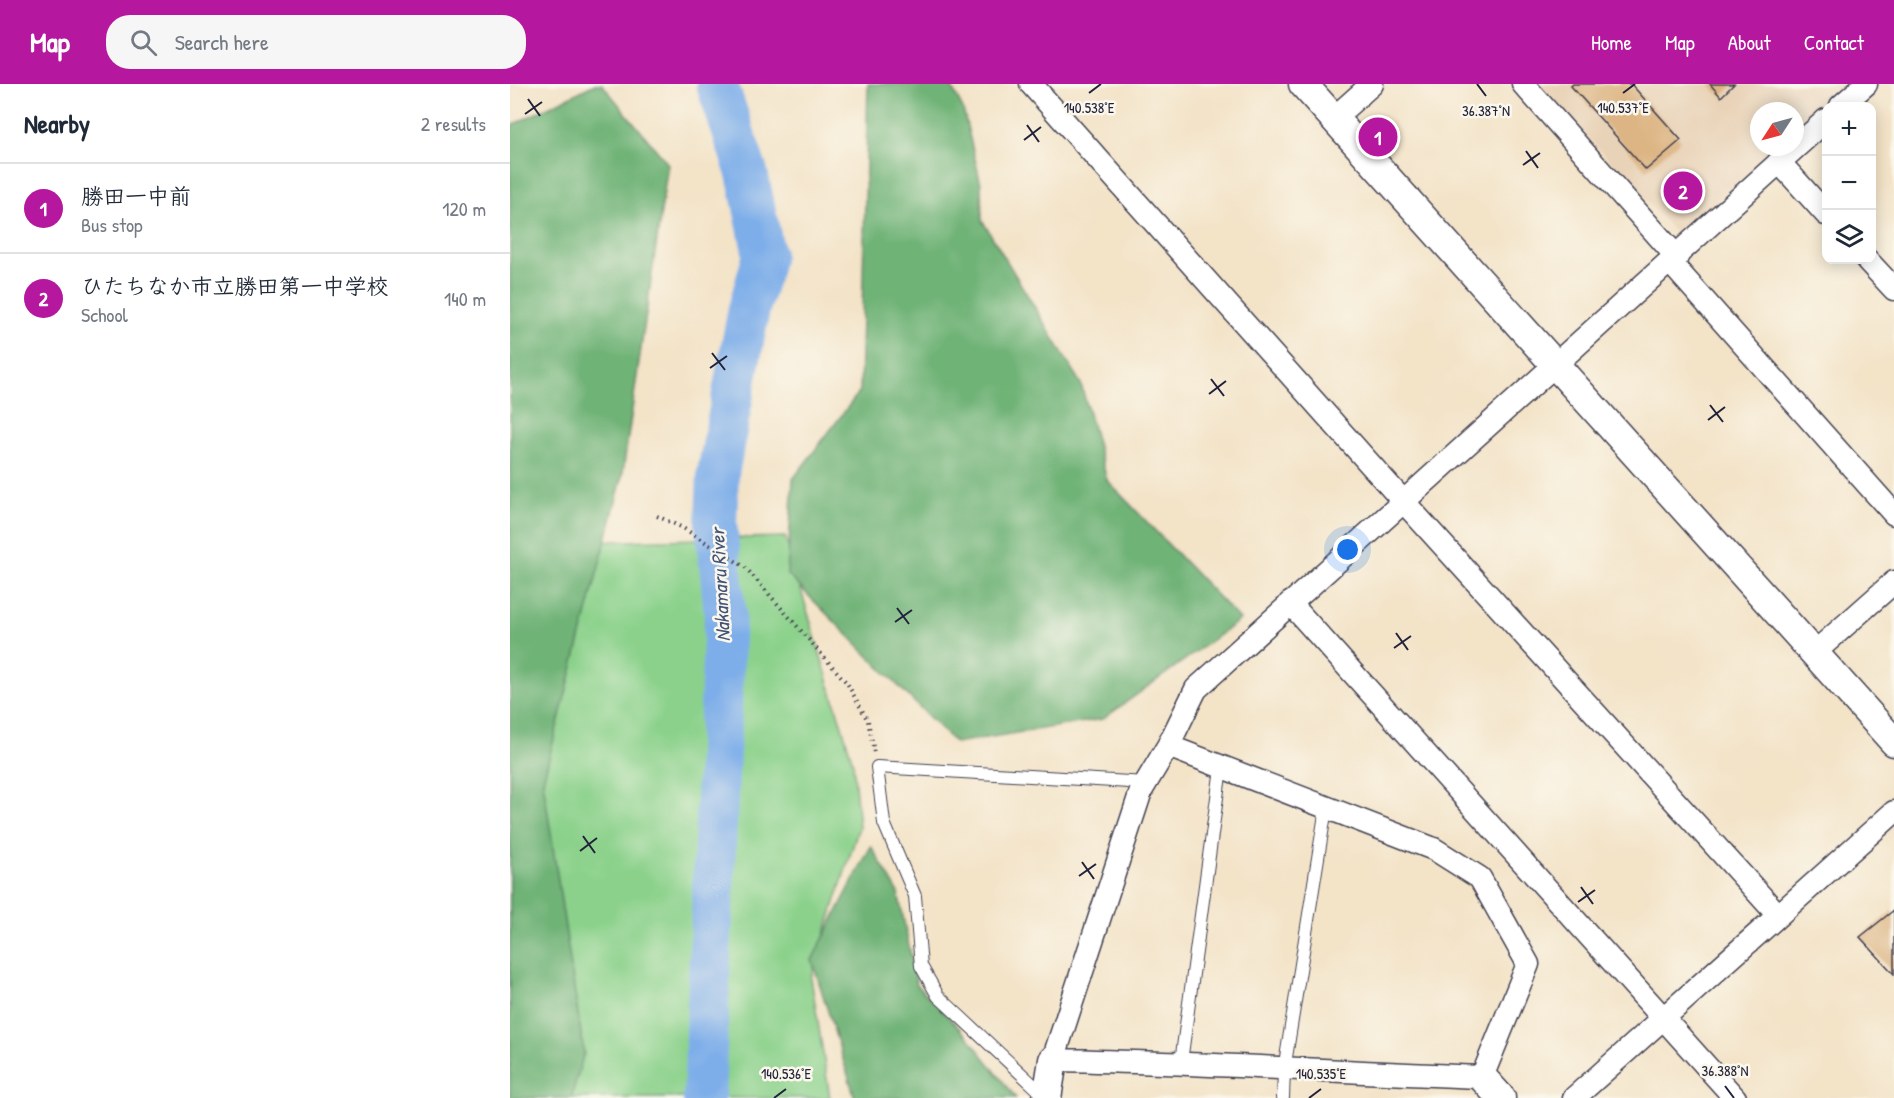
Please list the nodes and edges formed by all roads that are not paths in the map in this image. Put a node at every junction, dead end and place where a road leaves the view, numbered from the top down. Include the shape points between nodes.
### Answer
1 (1031, 84) edge
2 (1303, 84) edge
3 (1372, 84) edge
4 (1523, 84) edge
5 (1866, 84) edge
6 (1846, 102) edge
7 (1334, 118) junction
8 (1822, 124) edge
9 (1779, 162) junction
10 (1823, 210) edge
11 (1673, 260) junction
12 (1871, 264) edge
13 (1894, 289) edge
14 (1556, 365) junction
15 (1403, 501) junction
16 (1894, 514) edge
17 (1894, 582) edge
18 (1290, 603) junction
19 (1814, 653) junction
20 (1894, 742) edge
21 (1168, 746) junction
22 (1221, 768) junction
23 (1146, 783) junction
24 (1326, 808) junction
25 (1894, 812) edge
26 (1778, 915) junction
27 (1664, 1017) junction
28 (1053, 1060) junction
29 (1181, 1062) junction
30 (1284, 1070) junction
31 (1492, 1088) edge
32 (1047, 1098) edge
33 (1283, 1098) edge
34 (1574, 1098) edge
35 (1735, 1098) edge

1 - 15 street
2 - 7 street
3 - 7 street
4 - 11 street
5 - 6 street
7 - 14 street
8 - 9 street
9 - 10 street
9 - 11 street
11 - 14 street
11 - 16 street
12 - 13 street
14 - 15 street
14 - 19 street
15 - 18 street
15 - 26 street
17 - 19 street
18 - 21 street via 1196,689
18 - 27 street
19 - 20 street
21 - 22 street
21 - 23 street
22 - 24 street
22 - 29 lane
23 - 28 street via 1117,858
23 - 32 lane via 877,767 884,823 915,896 921,966 938,996
24 - 30 lane
24 - 31 street via 1434,849 1480,878 1528,964
25 - 26 street
26 - 27 street
27 - 34 street
27 - 35 street
28 - 29 street
28 - 32 street
29 - 30 street
30 - 31 street
30 - 33 lane

